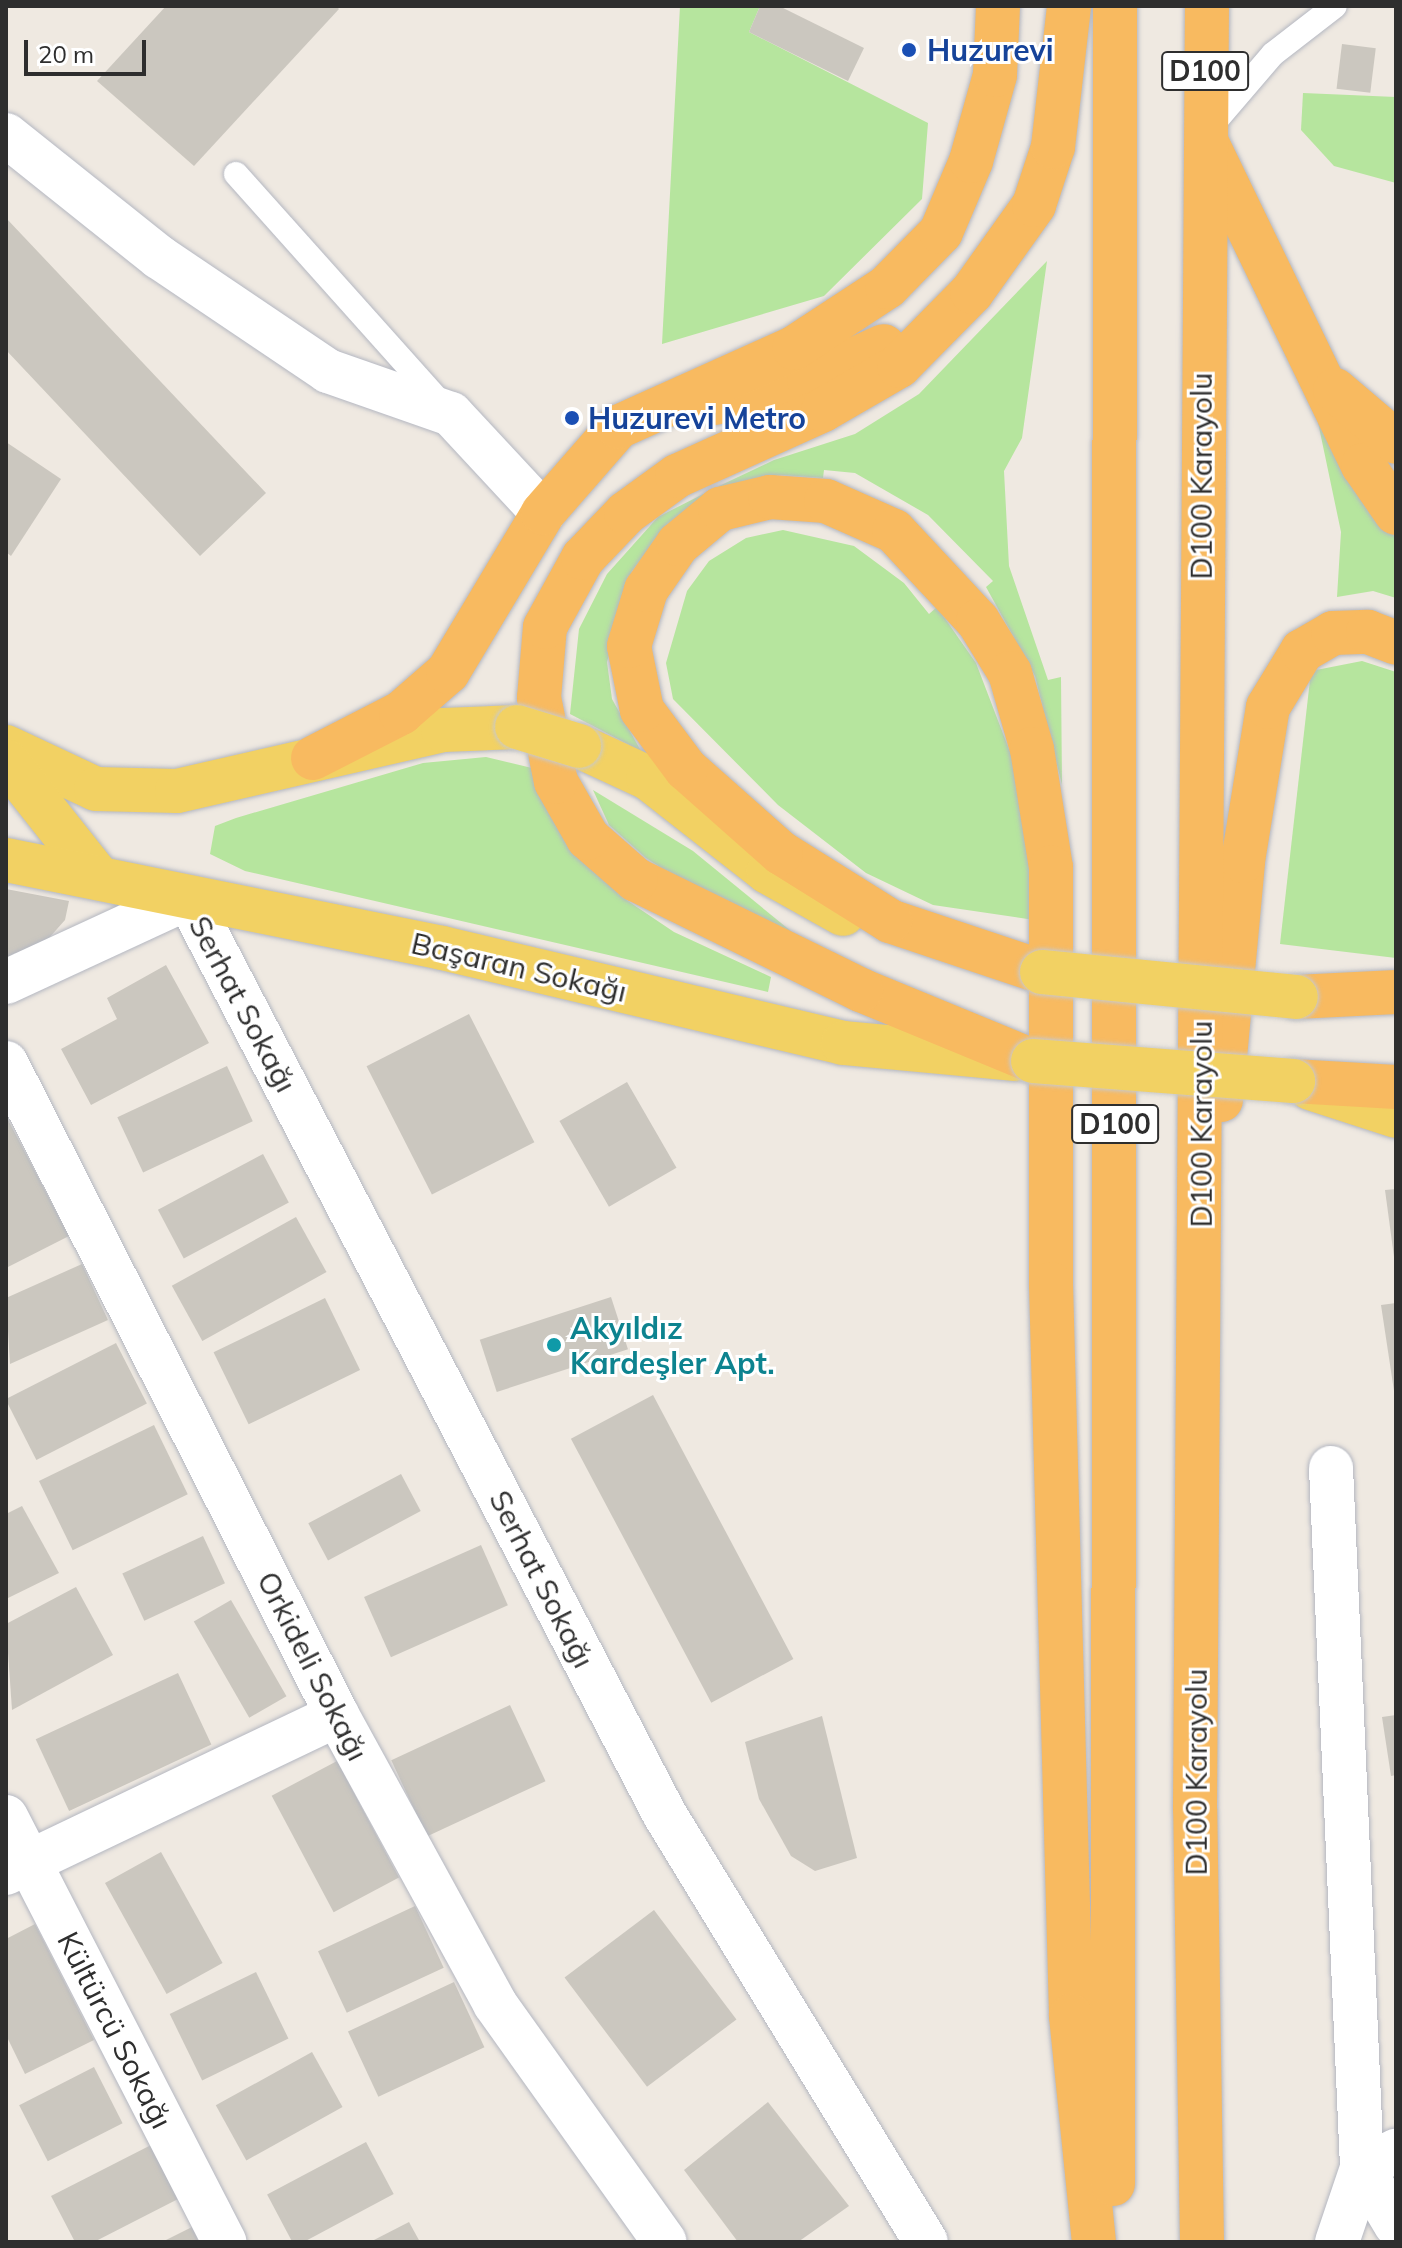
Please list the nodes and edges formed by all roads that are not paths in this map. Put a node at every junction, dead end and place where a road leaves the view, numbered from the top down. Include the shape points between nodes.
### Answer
1 (998, 6) edge
2 (1069, 6) edge
3 (1115, 6) edge
4 (1207, 6) edge
5 (1227, 6) edge
6 (1335, 6) edge
7 (1066, 66) junction
8 (6, 135) edge
9 (1203, 136) junction
10 (236, 174) dead end
11 (1324, 381) junction
12 (451, 414) junction
13 (618, 427) junction
14 (1396, 442) edge
15 (543, 513) junction
16 (1396, 513) edge
17 (1396, 643) edge
18 (6, 747) edge
19 (313, 758) junction
20 (6, 761) edge
21 (6, 860) edge
22 (98, 877) junction
23 (188, 898) junction
24 (1042, 972) junction
25 (6, 982) edge
26 (1396, 992) edge
27 (1296, 997) junction
28 (1396, 1013) edge
29 (1033, 1061) junction
30 (6, 1063) edge
31 (1293, 1081) junction
32 (1396, 1087) edge
33 (1396, 1116) edge
34 (1201, 1221) junction
35 (1331, 1468) dead end
36 (337, 1715) junction
37 (6, 1817) edge
38 (17, 1867) edge
39 (1379, 2159) edge
40 (1396, 2225) edge
41 (224, 2242) edge
42 (665, 2242) edge
43 (926, 2242) edge
44 (1094, 2242) edge
45 (1112, 2242) edge
46 (1202, 2242) edge
47 (1337, 2242) edge

1 - 13 highway via 995,75 971,161 941,232 887,287 794,348
2 - 7 highway
3 - 45 highway, D100
4 - 9 highway, D100 Karayolu / D100
5 - 9 street
6 - 9 lane via 1273,54
7 - 13 highway via 1036,168 974,263 887,345 809,380
7 - 29 highway via 1053,147 1034,205 972,292 899,366 823,410 677,476 626,513 583,558 545,627 539,698 556,782 588,838 636,880 861,990
8 - 12 street via 159,257 328,371
9 - 11 highway
9 - 34 highway, D100 Karayolu / D100
10 - 12 lane
11 - 14 highway
11 - 16 highway via 1363,465
12 - 15 street
13 - 15 highway
15 - 19 highway via 448,672 401,713
17 - 34 highway via 1368,632 1333,633 1302,651 1268,707 1243,861 1233,1030
18 - 19 main road via 96,789 177,791
19 - 24 main road, bridge via 443,730 517,727 579,746 648,778 768,872 883,936 969,967
20 - 22 main road
21 - 22 main road, Başaran Sokağı
22 - 23 main road, Başaran Sokağı
23 - 25 street
23 - 29 main road, Başaran Sokağı via 442,948 843,1043
23 - 43 street, Serhat Sokağı via 665,1815
24 - 27 main road, bridge
24 - 44 highway via 890,921 781,853 686,769 642,710 629,646 646,590 678,544 720,509 770,497 826,501 894,531 978,621 1010,673 1032,749 1051,867 1051,1284 1071,2016
26 - 27 highway
27 - 28 main road
29 - 31 main road, Başaran Sokağı, bridge
30 - 36 street, Orkideli Sokağı
31 - 32 highway
31 - 33 main road, Başaran Sokağı
34 - 46 highway, D100 Karayolu / D100 via 1195,1809
35 - 39 street
36 - 38 street
36 - 42 street, Orkideli Sokağı via 495,2004
37 - 38 street, Kültürcü Sokağı
38 - 41 street, Kültürcü Sokağı
39 - 40 street
39 - 47 street

